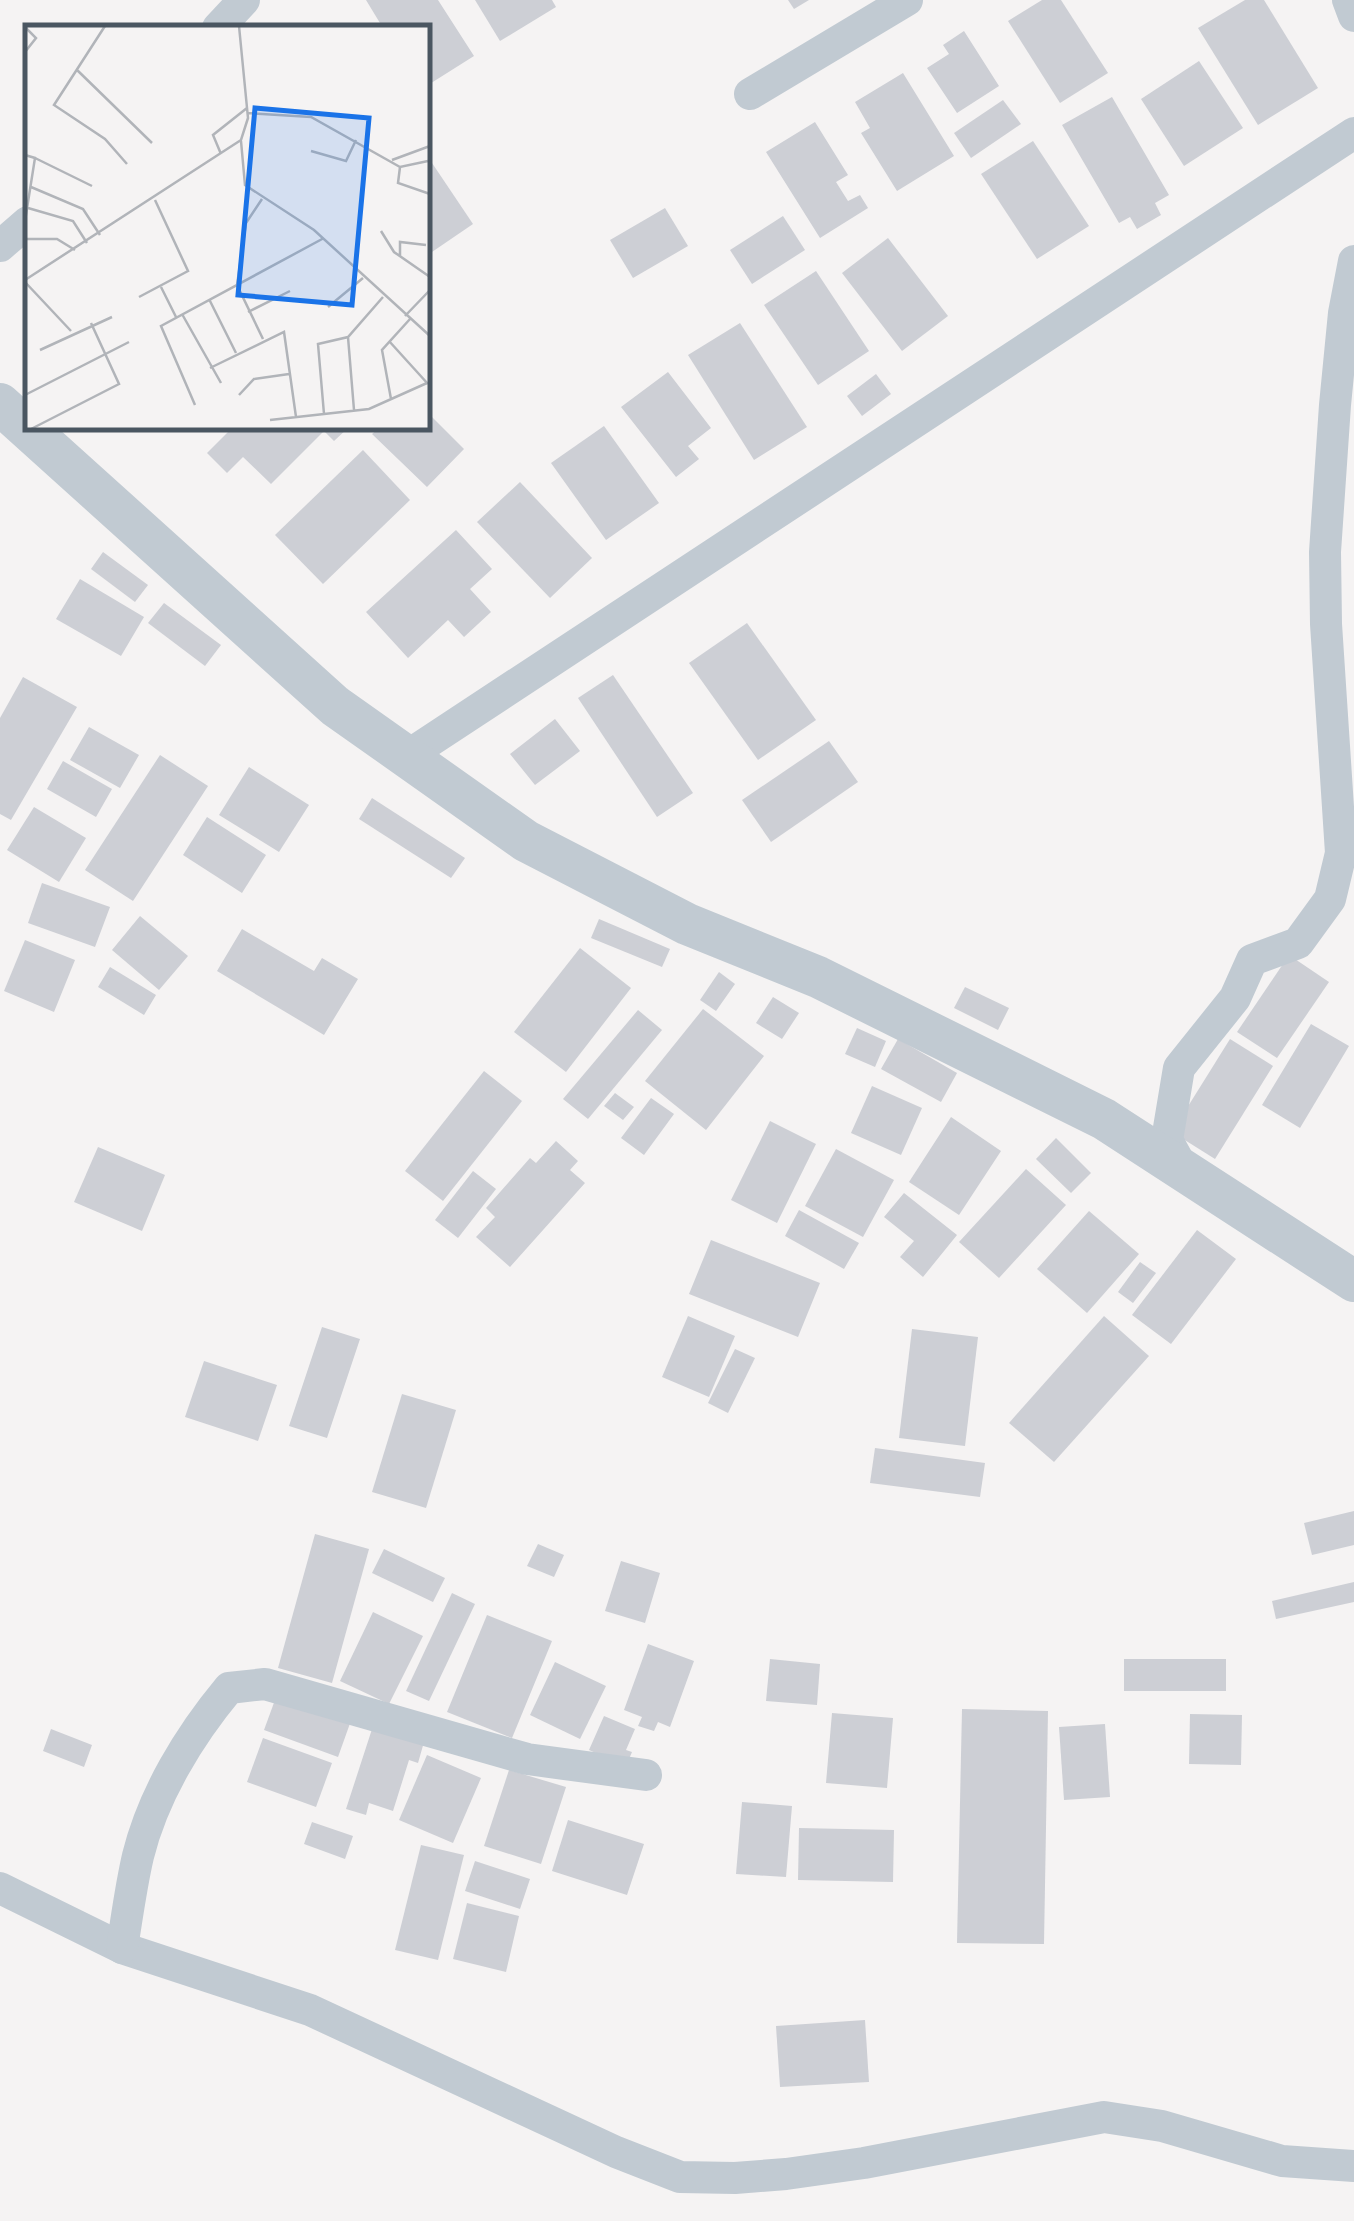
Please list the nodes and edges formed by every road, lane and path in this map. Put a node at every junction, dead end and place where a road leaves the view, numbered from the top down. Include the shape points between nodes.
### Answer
1 (244, 0) edge
2 (907, 0) edge
3 (1348, 0) edge
4 (1354, 16) edge
5 (221, 25) edge
6 (750, 94) dead end
7 (1354, 133) edge
8 (25, 225) edge
9 (0, 246) edge
10 (1354, 261) edge
11 (0, 404) edge
12 (25, 427) edge
13 (29, 430) edge
14 (407, 756) junction
15 (1185, 1173) junction
16 (1354, 1281) edge
17 (646, 1775) dead end
18 (0, 1888) edge
19 (122, 1948) junction
20 (1354, 2166) edge

1 - 5 street
2 - 6 street
3 - 4 street
7 - 14 street
8 - 9 street
10 - 15 street via 1325,552 1340,853 1330,900 1298,943 1252,960 1235,998 1178,1068 1167,1140
11 - 12 street
13 - 14 street via 335,706
14 - 15 street via 526,841 687,924 818,977 1104,1119
15 - 16 street
17 - 19 street via 528,1760 265,1684 230,1688 166,1782 139,1854
18 - 19 street
19 - 20 street via 310,2010 680,2176 786,2174 1104,2116 1282,2161

